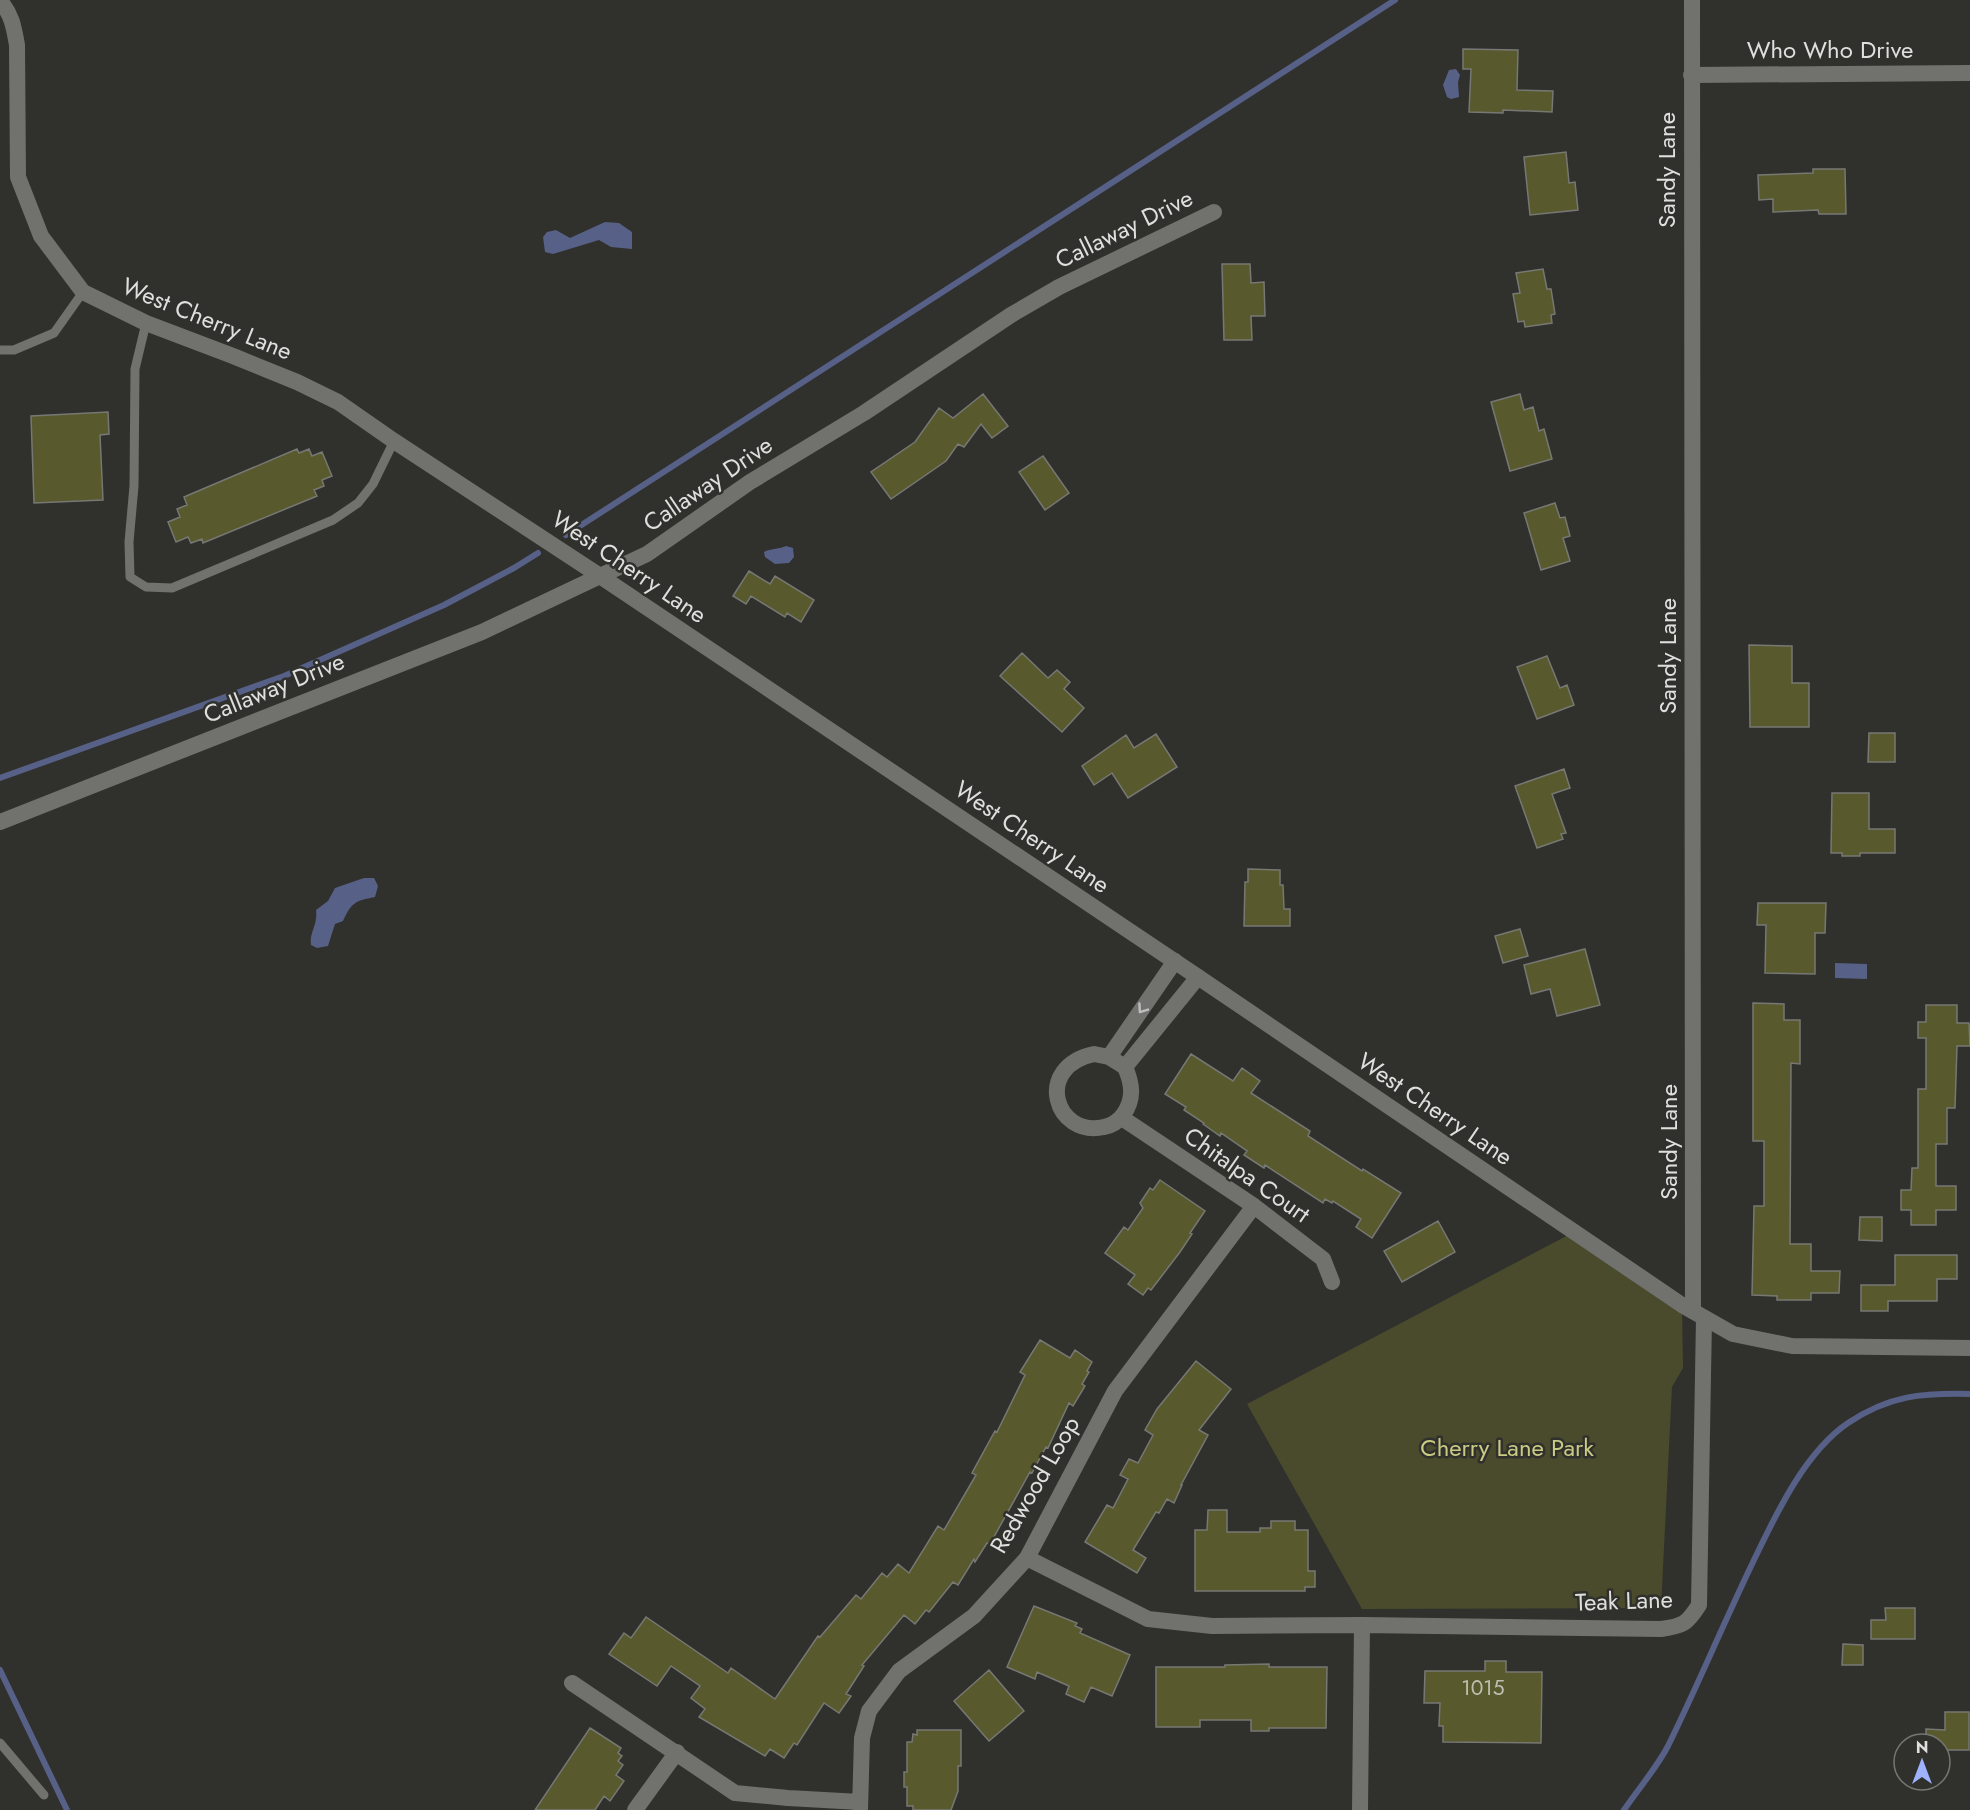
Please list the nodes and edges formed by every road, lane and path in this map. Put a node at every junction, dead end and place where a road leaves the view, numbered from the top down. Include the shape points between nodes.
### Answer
1 (1692, 0) edge
2 (0, 1) edge
3 (1970, 73) edge
4 (1691, 75) junction
5 (1214, 212) dead end
6 (83, 292) junction
7 (146, 323) junction
8 (0, 350) edge
9 (394, 441) junction
10 (600, 576) junction
11 (0, 822) edge
12 (1175, 961) junction
13 (1198, 977) junction
14 (1109, 1057) junction
15 (1125, 1067) junction
16 (1122, 1118) junction
17 (1254, 1206) junction
18 (1332, 1282) dead end
19 (1699, 1315) junction
20 (1970, 1348) edge
21 (1027, 1558) junction
22 (1362, 1625) junction
23 (572, 1683) dead end
24 (0, 1743) edge
25 (677, 1752) junction
26 (44, 1795) dead end
27 (860, 1806) edge
28 (635, 1810) edge
29 (1359, 1810) edge

1 - 4 street, Sandy Lane
2 - 6 street via 9,12 17,45 18,177 42,236
3 - 4 street, Who Who Drive
4 - 19 street, Sandy Lane
5 - 10 street, Callaway Drive via 1068,282 1011,315 864,413 750,482 654,549
6 - 7 street, West Cherry Lane
6 - 8 lane via 54,333 14,350
7 - 9 street, West Cherry Lane via 297,382 338,402
7 - 9 lane via 135,369 134,486 129,542 130,577 146,587 172,588 333,520 358,503 373,484
9 - 10 street, West Cherry Lane
10 - 11 street, Callaway Drive via 482,632
10 - 12 street, West Cherry Lane
12 - 13 street, West Cherry Lane
12 -> 14 street
13 - 15 street
13 - 19 street, West Cherry Lane
14 - 15 street
14 - 16 street via 1094,1054 1068,1065 1059,1078 1057,1092 1068,1118 1081,1126 1095,1129
15 - 16 street via 1132,1091
16 - 17 street, Chitalpa Court
17 - 18 street, Chitalpa Court via 1323,1259
17 - 21 street, Redwood Loop via 1115,1391
19 - 20 street, West Cherry Lane via 1733,1334 1792,1346
19 - 22 street, Teak Lane via 1699,1605 1691,1617 1681,1626 1661,1629
21 - 22 street, Teak Lane via 1148,1619 1212,1626
21 - 27 street, Redwood Loop via 974,1616 899,1671 869,1712 862,1738
22 - 29 street
23 - 25 street
24 - 26 lane
25 - 27 street via 735,1793
25 - 28 street

